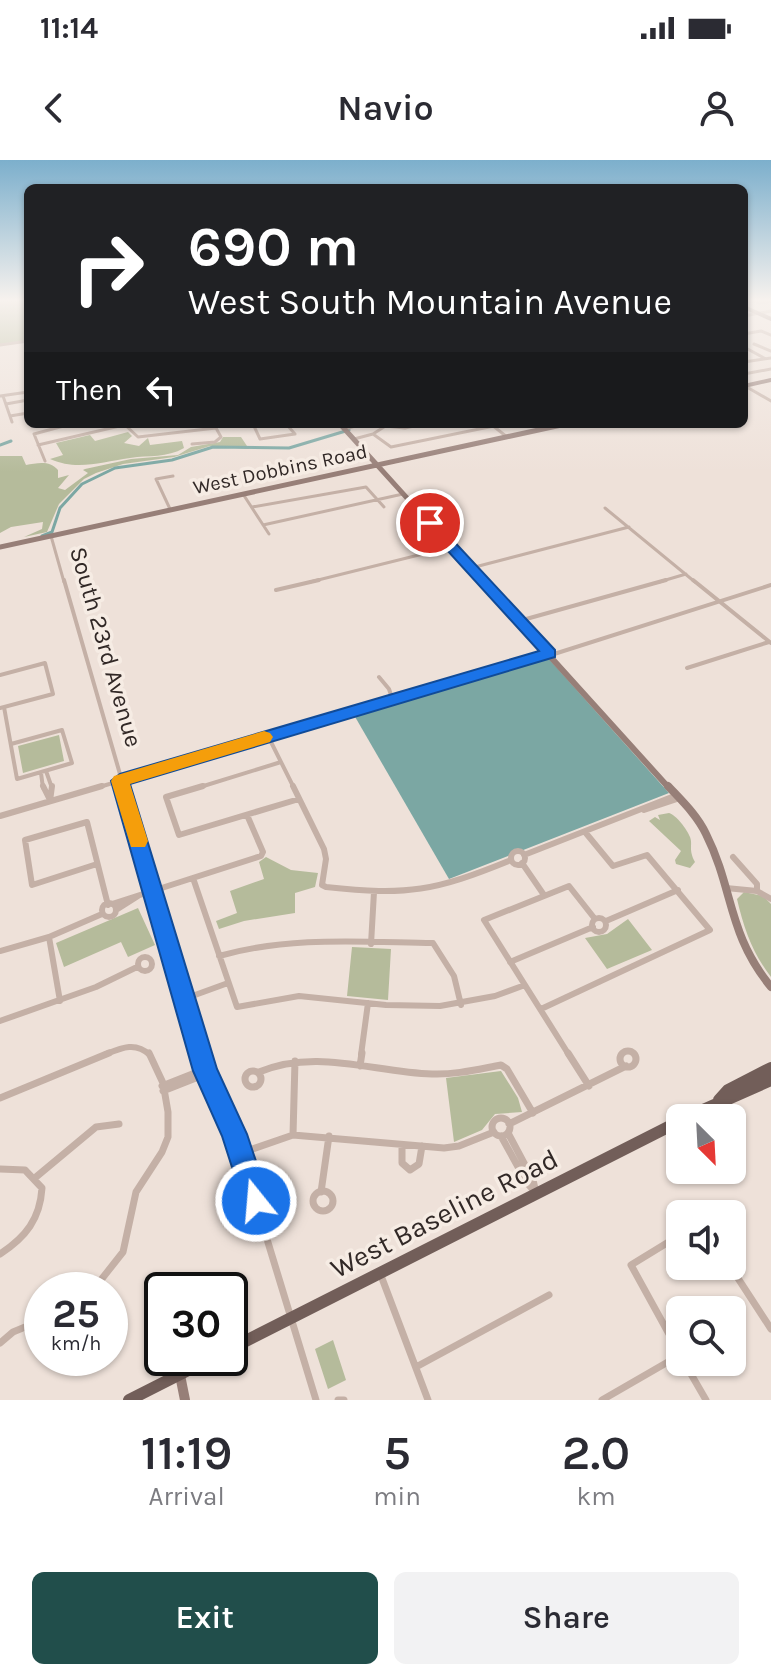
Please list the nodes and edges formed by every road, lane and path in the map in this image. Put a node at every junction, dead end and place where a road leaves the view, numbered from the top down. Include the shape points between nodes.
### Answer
1 (771, 369) edge
2 (748, 374) edge
3 (748, 378) edge
4 (771, 380) edge
5 (755, 384) junction
6 (748, 385) edge
7 (748, 388) edge
8 (24, 392) edge
9 (1, 395) edge
10 (24, 401) edge
11 (771, 401) edge
12 (6, 404) junction
13 (24, 414) edge
14 (10, 416) junction
15 (12, 422) dead end
16 (58, 428) edge
17 (108, 428) edge
18 (129, 428) edge
19 (216, 428) edge
20 (216, 428) edge
21 (255, 428) edge
22 (291, 428) edge
23 (382, 428) edge
24 (479, 428) edge
25 (496, 428) edge
26 (548, 428) edge
27 (345, 429) edge
28 (373, 434) junction
29 (507, 437) junction
30 (354, 439) junction
31 (192, 444) dead end
32 (38, 445) junction
33 (45, 461) dead end
34 (377, 465) junction
35 (173, 476) dead end
36 (243, 494) junction
37 (403, 494) junction
38 (377, 499) junction
39 (252, 507) junction
40 (384, 507) dead end
41 (605, 508) dead end
42 (170, 509) junction
43 (263, 525) junction
44 (630, 527) junction
45 (269, 534) dead end
46 (51, 536) junction
47 (0, 547) edge
48 (451, 547) junction
49 (471, 568) junction
50 (686, 574) junction
51 (771, 585) edge
52 (276, 590) dead end
53 (720, 601) junction
54 (519, 621) junction
55 (770, 643) edge
56 (550, 654) junction
57 (687, 668) dead end
58 (0, 675) edge
59 (379, 677) dead end
60 (393, 701) junction
61 (2, 707) edge
62 (268, 736) junction
63 (11, 744) junction
64 (281, 762) junction
65 (44, 771) junction
66 (120, 781) junction
67 (679, 796) junction
68 (299, 799) junction
69 (50, 801) junction
70 (247, 815) junction
71 (0, 816) edge
72 (585, 832) junction
73 (524, 855) junction
74 (733, 857) dead end
75 (511, 860) junction
76 (522, 863) junction
77 (97, 864) junction
78 (193, 878) junction
79 (725, 888) junction
80 (678, 890) junction
81 (152, 891) junction
82 (757, 891) junction
83 (374, 892) junction
84 (544, 895) junction
85 (771, 899) edge
86 (112, 906) junction
87 (102, 914) junction
88 (595, 919) junction
89 (606, 921) junction
90 (593, 927) junction
91 (49, 937) junction
92 (371, 944) junction
93 (0, 951) edge
94 (219, 956) junction
95 (510, 962) junction
96 (137, 967) dead end
97 (228, 983) junction
98 (525, 985) junction
99 (771, 987) edge
100 (184, 999) junction
101 (60, 1001) junction
102 (368, 1003) junction
103 (461, 1005) junction
104 (541, 1009) junction
105 (0, 1021) edge
106 (295, 1061) junction
107 (360, 1066) junction
108 (626, 1066) dead end
109 (771, 1068) edge
110 (205, 1071) junction
111 (259, 1072) dead end
112 (771, 1080) edge
113 (589, 1086) junction
114 (162, 1088) junction
115 (0, 1098) edge
116 (719, 1101) junction
117 (713, 1104) edge
118 (533, 1113) junction
119 (119, 1124) dead end
120 (666, 1128) edge
121 (503, 1131) junction
122 (293, 1135) junction
123 (329, 1136) junction
124 (402, 1145) junction
125 (422, 1146) junction
126 (241, 1153) junction
127 (0, 1169) edge
128 (36, 1177) junction
129 (321, 1192) dead end
130 (536, 1194) junction
131 (666, 1244) edge
132 (0, 1254) edge
133 (108, 1272) edge
134 (379, 1272) junction
135 (739, 1280) edge
136 (549, 1295) dead end
137 (290, 1318) junction
138 (24, 1327) edge
139 (666, 1329) edge
140 (771, 1329) edge
141 (248, 1340) edge
142 (0, 1343) edge
143 (666, 1362) edge
144 (416, 1367) junction
145 (176, 1376) edge
146 (180, 1376) edge
147 (692, 1376) edge
148 (129, 1400) edge
149 (185, 1400) edge
150 (316, 1400) edge
151 (338, 1400) edge
152 (344, 1400) edge
153 (428, 1400) edge
154 (602, 1400) edge
155 (706, 1400) edge

1 - 2 street
3 - 5 street
4 - 5 street
5 - 6 street
7 - 11 street
8 - 9 street
9 - 12 street
10 - 12 street
12 - 14 street
13 - 14 street
14 - 15 street
16 - 32 street via 33,436
17 - 32 street
18 - 19 street via 138,437
20 - 31 street via 220,440
21 - 22 street via 260,439 295,434
23 - 28 street
24 - 28 street via 389,447
25 - 29 street
26 - 29 street, West Dobbins Road
27 - 30 street
28 - 30 street
29 - 34 street, West Dobbins Road
30 - 34 street
32 - 33 street
34 - 36 street, West Dobbins Road
34 - 37 street
35 - 42 street via 156,479
36 - 39 street
36 - 42 street, West Dobbins Road
37 - 38 street
37 - 48 street
38 - 39 street via 366,487
38 - 40 street
38 - 43 street
39 - 43 street
41 - 44 street
42 - 46 street, West Dobbins Road
43 - 45 street
44 - 49 street
44 - 50 street
46 - 47 street, West Dobbins Road
46 - 66 street, South 23rd Avenue
48 - 49 street
48 - 52 street
49 - 54 street
50 - 53 street
50 - 54 street
51 - 53 street
53 - 55 street
53 - 56 street
54 - 56 street
55 - 57 street
56 - 60 street
56 - 67 street
58 - 61 street via 45,663 53,694
59 - 60 street
60 - 62 street
61 - 63 street
62 - 64 street
62 - 66 street
63 - 65 street via 17,779
63 - 65 street via 62,730 72,763
64 - 68 street
64 - 70 street via 166,797 179,835
65 - 69 street via 43,787
66 - 69 street
66 - 81 street, South 23rd Avenue
67 - 72 street
67 - 79 street via 707,833
68 - 70 street
68 - 83 street via 326,854 322,885
69 - 71 street
70 - 78 street via 261,856
72 - 73 street
72 - 80 street via 613,866 647,855
73 - 75 street via 513,853
73 - 76 street
74 - 82 street via 757,884
75 - 76 street
75 - 83 street via 437,888
76 - 84 street
77 - 77 street via 87,822 25,840 32,885
77 - 86 street
78 - 81 street
78 - 94 street
79 - 82 street
79 - 99 street via 742,944
80 - 89 street
80 - 104 street via 710,930
81 - 86 street
81 - 100 street, South 23rd Avenue
82 - 85 street
83 - 92 street
84 - 88 street via 569,886
84 - 95 street via 484,920
86 - 87 street
86 - 87 street via 110,916
87 - 91 street
88 - 89 street
88 - 90 street
89 - 90 street via 605,930
90 - 95 street
91 - 93 street
91 - 101 street
92 - 94 street via 274,941
92 - 103 street via 433,943 454,976
94 - 97 street
95 - 98 street
96 - 101 street
97 - 100 street
97 - 102 street via 237,1007 299,996
98 - 103 street
98 - 104 street
100 - 110 street, South 23rd Avenue
101 - 105 street
102 - 103 street
102 - 107 street
104 - 113 street
106 - 107 street
106 - 111 street
106 - 122 street
107 - 118 street via 435,1074 501,1065
108 - 113 street
109 - 116 main road, West Baseline Road via 728,1090
110 - 114 street
110 - 126 street, South 23rd Avenue
112 - 116 main road, West Baseline Road
113 - 118 street
114 - 115 street via 149,1053 125,1046
114 - 133 street via 169,1132 165,1146 137,1189 123,1253
116 - 117 main road, West Baseline Road
118 - 121 street
119 - 128 street via 96,1127
120 - 130 main road, West Baseline Road
121 - 125 street via 459,1146
121 - 130 street
122 - 123 street
122 - 126 street
123 - 124 street
123 - 129 street
124 - 125 street
124 - 125 street via 402,1163 410,1170 419,1164
126 - 137 street, South 23rd Avenue
127 - 128 street via 27,1169
128 - 132 street via 42,1205 34,1225
130 - 134 main road, West Baseline Road
131 - 139 street via 631,1265
134 - 137 main road, West Baseline Road
134 - 144 street
135 - 140 street
136 - 144 street
137 - 141 main road, West Baseline Road
137 - 150 street, South 23rd Avenue
138 - 142 street
143 - 154 street
144 - 153 street
145 - 148 main road
146 - 149 street
147 - 155 street
151 - 152 street

